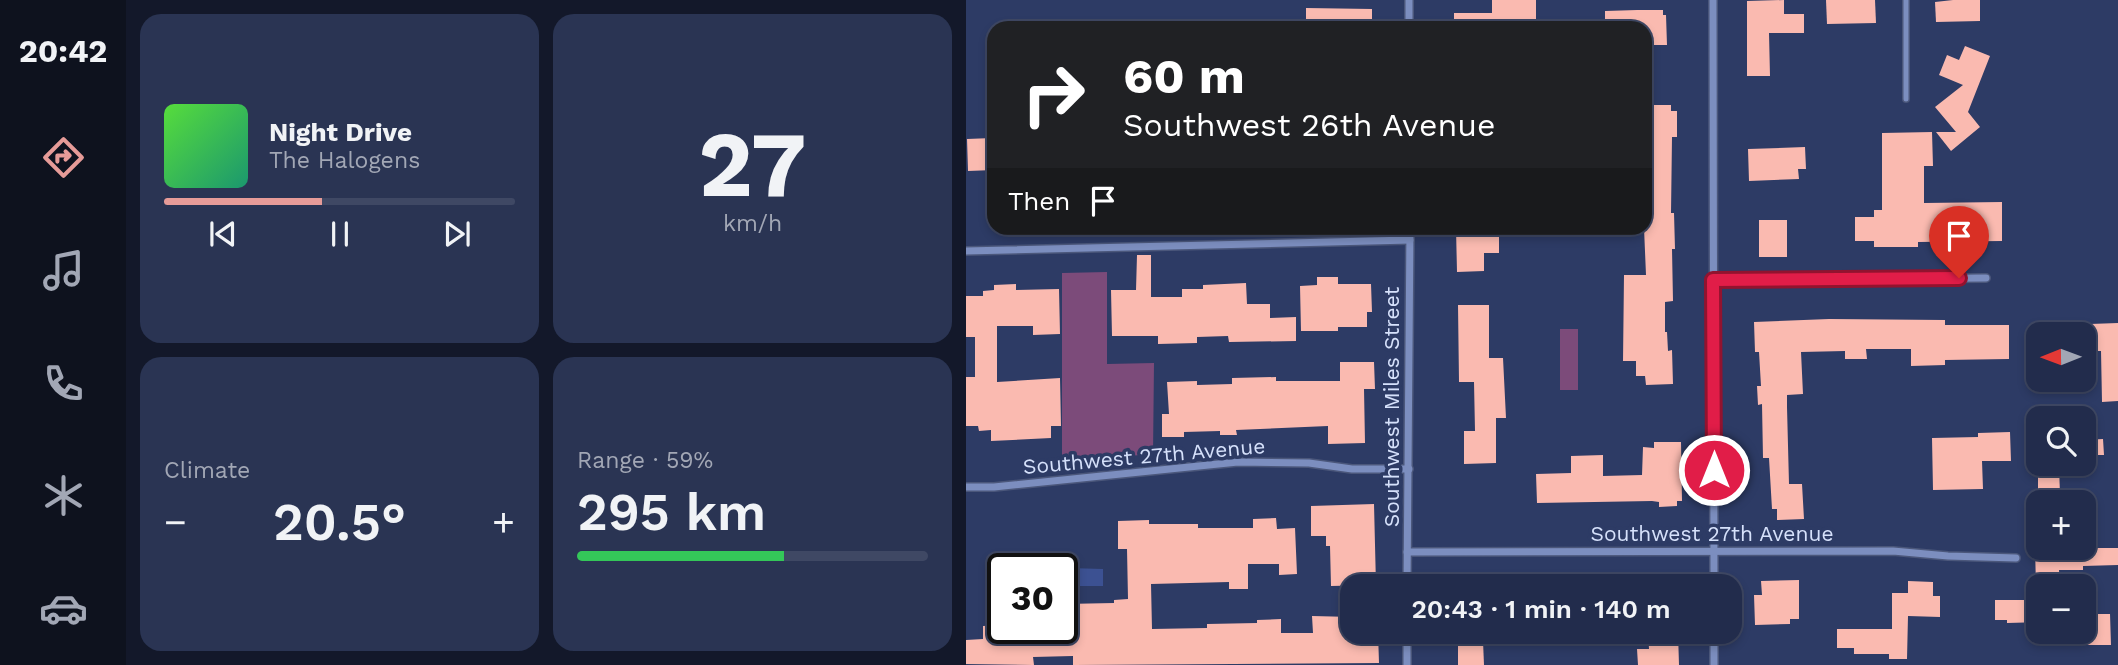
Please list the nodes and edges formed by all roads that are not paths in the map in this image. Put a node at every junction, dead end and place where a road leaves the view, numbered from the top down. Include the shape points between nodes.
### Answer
1 (1409, 0) edge
2 (1713, 0) edge
3 (1906, 0) edge
4 (1409, 21) edge
5 (1906, 99) dead end
6 (1410, 235) edge
7 (1410, 240) junction
8 (966, 251) edge
9 (1986, 278) dead end
10 (1713, 280) junction
11 (1409, 469) junction
12 (966, 487) edge
13 (1714, 551) junction
14 (1407, 552) junction
15 (2016, 558) dead end
16 (1407, 574) edge
17 (1714, 574) edge
18 (1407, 644) edge
19 (1714, 644) edge
20 (1408, 665) edge
21 (1714, 665) edge

1 - 4 street
2 - 10 street
3 - 5 lane
6 - 7 street, Southwest Miles Street
7 - 8 street
7 - 11 street, Southwest Miles Street
9 - 10 street
10 - 13 street
11 - 12 street, Southwest 27th Avenue via 1238,462
11 - 14 street, Southwest Miles Street
13 - 14 street, Southwest 27th Avenue
13 - 15 street, Southwest 27th Avenue via 1893,551
13 - 17 street
14 - 16 street, Southwest Miles Street
18 - 20 street
19 - 21 street

